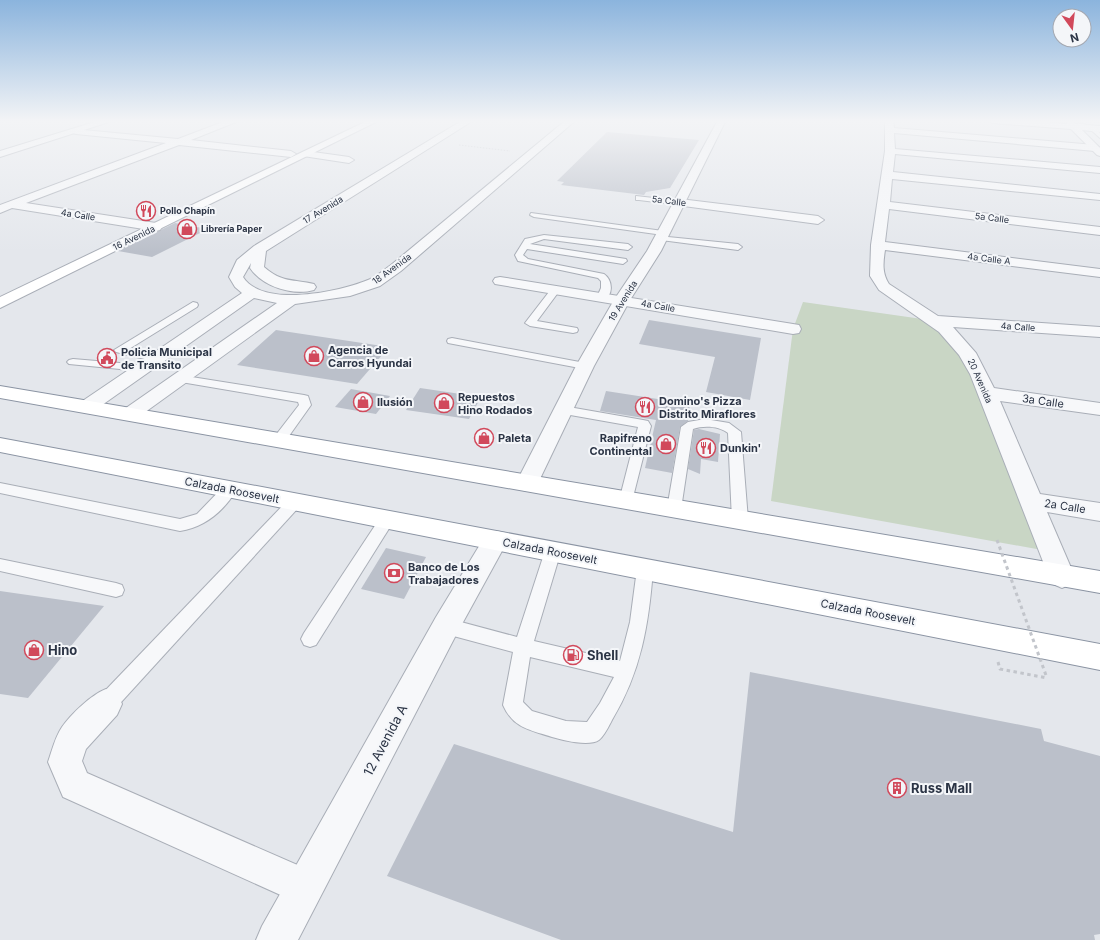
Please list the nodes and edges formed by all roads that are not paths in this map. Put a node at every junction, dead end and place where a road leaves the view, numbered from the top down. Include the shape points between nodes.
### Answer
1 (118, 164) edge
2 (270, 164) edge
3 (286, 164) edge
4 (398, 164) edge
5 (520, 164) edge
6 (700, 164) edge
7 (888, 164) edge
8 (1032, 164) edge
9 (1100, 170) edge
10 (886, 175) junction
11 (1100, 197) edge
12 (639, 198) dead end
13 (680, 203) junction
14 (6, 204) edge
15 (883, 205) junction
16 (0, 209) edge
17 (534, 215) dead end
18 (818, 220) dead end
19 (142, 225) junction
20 (156, 227) junction
21 (1100, 231) edge
22 (662, 236) junction
23 (878, 245) junction
24 (525, 246) junction
25 (628, 247) dead end
26 (738, 247) dead end
27 (259, 249) junction
28 (623, 261) dead end
29 (396, 268) junction
30 (1100, 273) edge
31 (500, 280) dead end
32 (555, 290) junction
33 (0, 292) edge
34 (253, 292) junction
35 (602, 297) junction
36 (291, 300) junction
37 (622, 300) junction
38 (0, 303) edge
39 (193, 305) dead end
40 (936, 321) junction
41 (793, 329) dead end
42 (573, 330) dead end
43 (1100, 332) edge
44 (452, 341) dead end
45 (157, 359) junction
46 (73, 362) dead end
47 (586, 366) junction
48 (139, 371) junction
49 (179, 379) junction
50 (0, 392) edge
51 (986, 394) junction
52 (88, 406) junction
53 (1100, 409) edge
54 (563, 410) junction
55 (130, 414) junction
56 (279, 440) junction
57 (0, 445) edge
58 (527, 483) junction
59 (0, 488) edge
60 (230, 490) junction
61 (626, 501) junction
62 (1030, 501) junction
63 (294, 503) junction
64 (674, 509) junction
65 (1100, 512) edge
66 (387, 520) junction
67 (740, 520) junction
68 (496, 540) junction
69 (553, 552) junction
70 (0, 564) edge
71 (646, 569) junction
72 (1062, 577) junction
73 (1100, 582) edge
74 (116, 590) dead end
75 (446, 626) junction
76 (310, 639) dead end
77 (523, 648) junction
78 (1100, 657) edge
79 (625, 671) junction
80 (106, 704) joint
81 (305, 887) junction
82 (276, 940) edge

1 - 14 street
2 - 19 main road, 16 Avenida
3 - 20 main road, 16 Avenida
4 - 27 street, 17 Avenida
5 - 29 street, 18 Avenida
6 - 13 street, 19 Avenida
7 - 10 street, 20 Avenida
8 - 9 street
10 - 11 street
10 - 15 street, 20 Avenida
12 - 13 lane, 5a Calle
13 - 18 street, 5a Calle
13 - 22 street, 19 Avenida
14 - 16 street
14 - 19 street, 4a Calle
15 - 21 street, 5a Calle
15 - 23 street, 20 Avenida
17 - 22 lane
19 - 20 street, 4a Calle
19 - 33 main road, 16 Avenida
20 - 38 main road, 16 Avenida
22 - 26 lane
22 - 37 street, 19 Avenida
23 - 30 street, 4a Calle A
23 - 40 street, 20 Avenida via 877,276 884,287
24 - 25 lane via 532,239 544,237
24 - 28 lane
24 - 35 lane via 519,257 525,261 604,278 607,285
27 - 29 street via 256,268 268,279 290,286 323,288 357,281
27 - 34 street, 17 Avenida via 242,263 236,276 241,286
29 - 36 street, 18 Avenida via 375,283 345,293
31 - 32 street, 4a Calle
32 - 35 street, 4a Calle
32 - 42 lane via 530,323
34 - 36 street, 17 Avenida via 271,298
34 - 45 street
35 - 37 street, 4a Calle
36 - 49 street, 18 Avenida
37 - 41 street, 4a Calle
37 - 47 street, 19 Avenida
39 - 45 lane via 120,350
40 - 43 street, 4a Calle
40 - 51 street, 20 Avenida via 967,353
44 - 47 lane
45 - 48 street
46 - 48 lane via 120,366
47 - 54 street, 19 Avenida
48 - 52 street
49 - 55 street, 18 Avenida
49 - 56 lane via 304,399 305,405
50 - 52 main road
51 - 53 street, 3a Calle
51 - 62 street, 20 Avenida
52 - 55 main road
54 - 58 street, 19 Avenida
54 - 61 lane via 645,426
55 - 56 main road
56 - 58 main road
57 - 60 main road, Calzada Roosevelt
58 - 61 main road
59 - 60 lane via 180,525 192,524 203,519
60 - 63 main road, Calzada Roosevelt
61 - 64 main road
62 - 65 street, 2a Calle
62 - 72 street, 20 Avenida
63 - 66 main road, Calzada Roosevelt
63 - 80 lane
64 - 67 main road
64 - 67 lane via 687,427 692,424 722,425 734,432
66 - 68 main road, Calzada Roosevelt
66 - 76 lane
67 - 72 main road
68 - 69 main road, Calzada Roosevelt
68 - 75 street, 12 Avenida A
69 - 71 main road, Calzada Roosevelt
69 - 77 lane
70 - 74 lane
71 - 78 main road, Calzada Roosevelt
71 - 79 lane via 638,630
72 - 73 main road
75 - 77 lane
75 - 81 street, 12 Avenida A
77 - 79 lane
77 - 79 lane via 514,684 513,705 526,718 566,731 592,733 612,703
80 - 81 street via 73,739 65,762 75,785
81 - 82 street, 12 Avenida A

